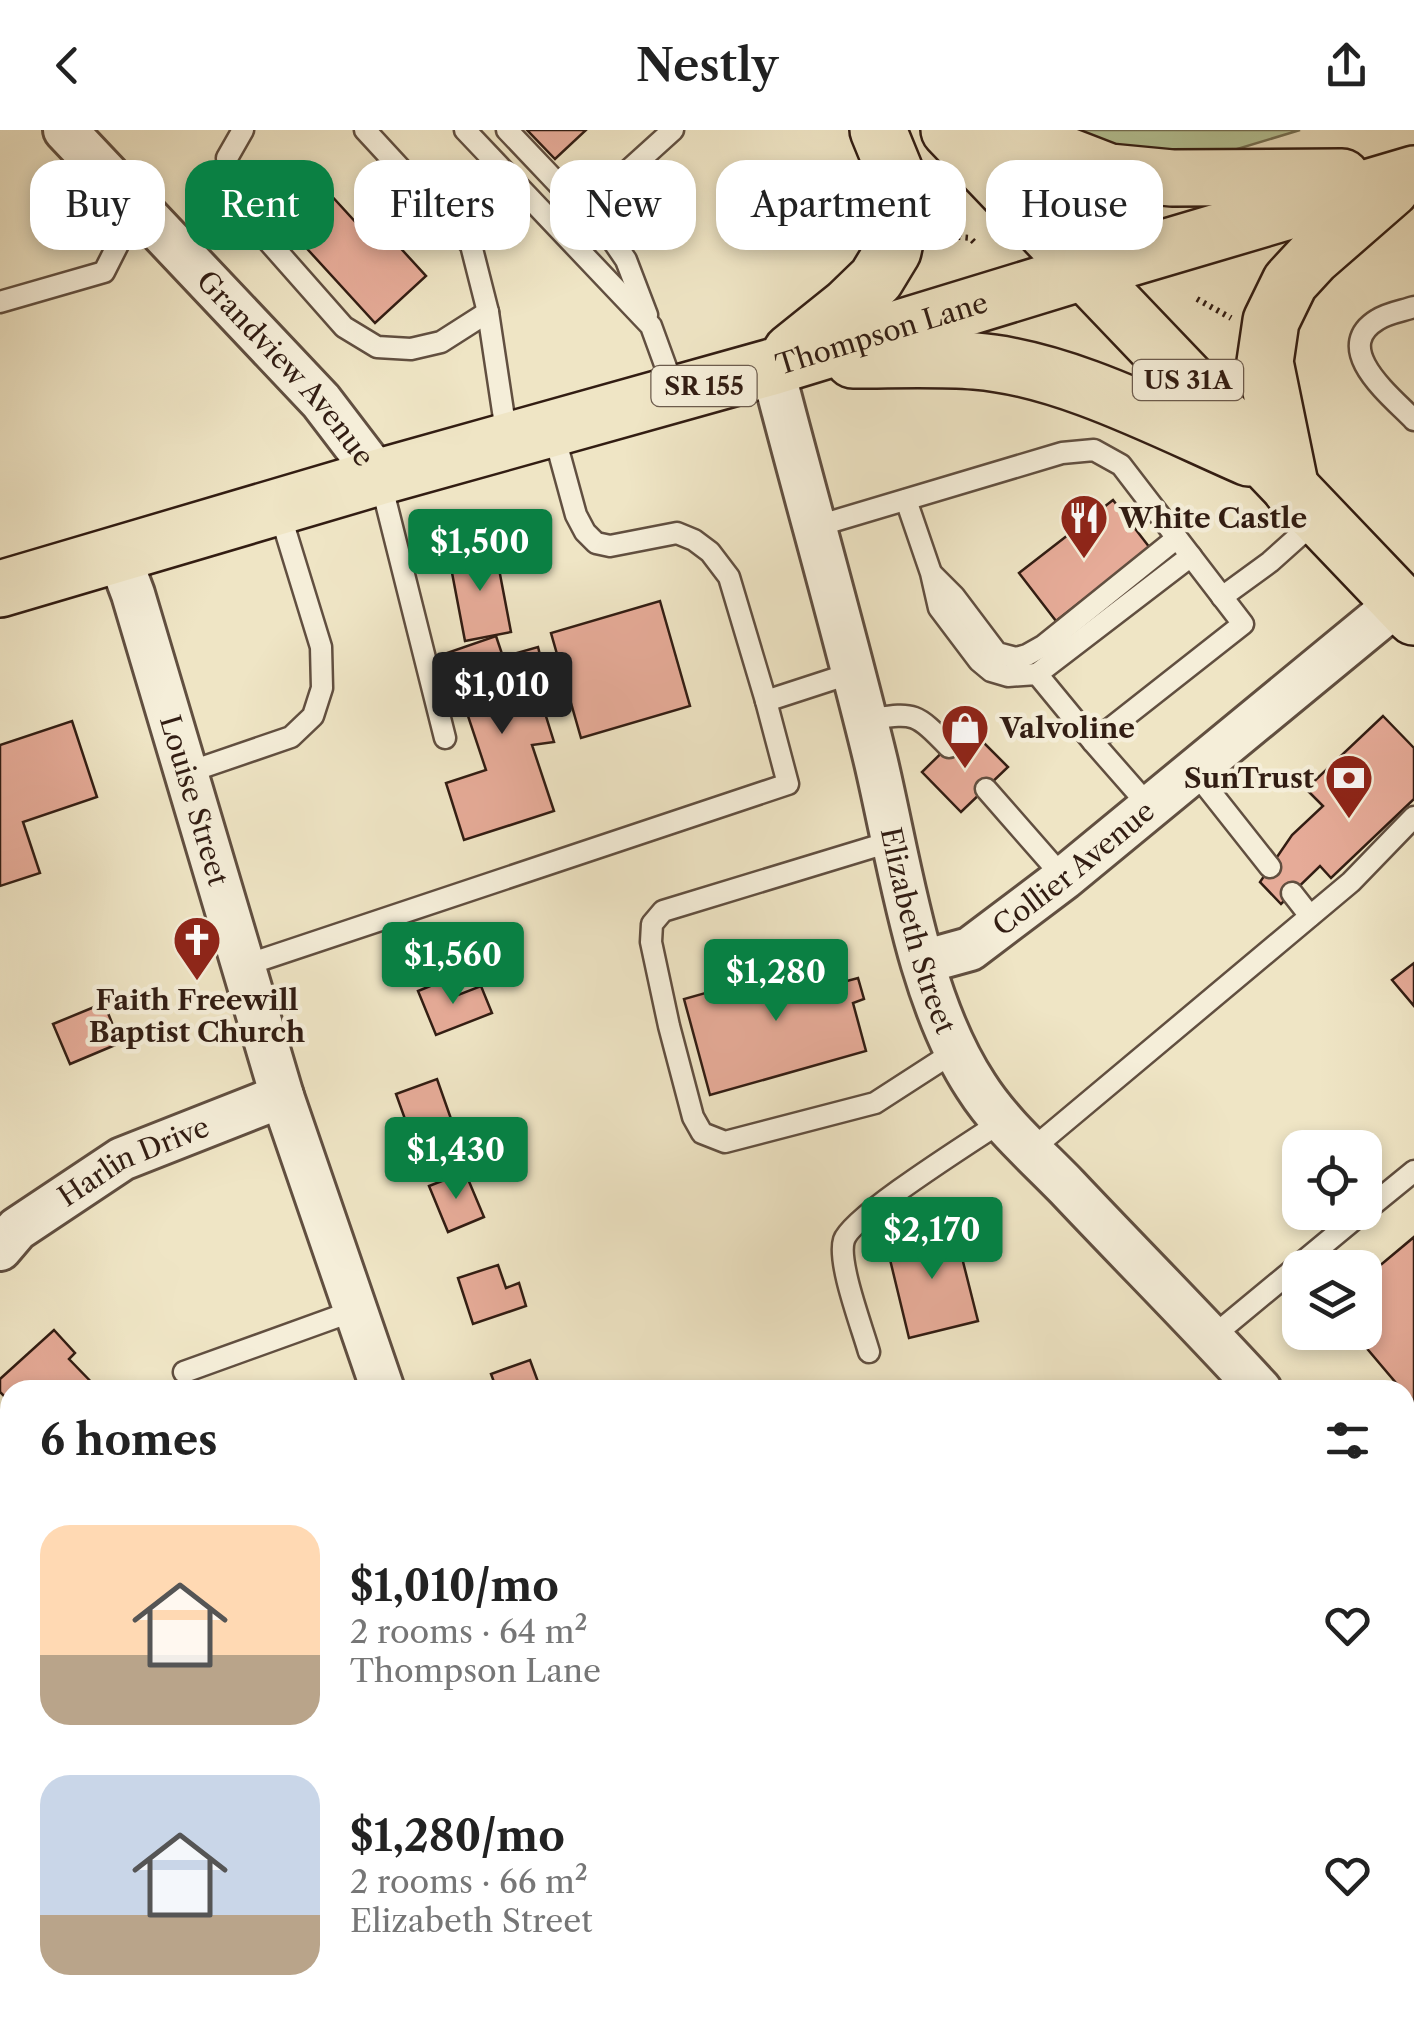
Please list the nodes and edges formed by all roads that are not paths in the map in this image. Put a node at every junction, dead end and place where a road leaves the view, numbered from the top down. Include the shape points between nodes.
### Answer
1 (66, 130) edge
2 (243, 130) edge
3 (364, 130) edge
4 (465, 130) edge
5 (507, 130) edge
6 (673, 130) edge
7 (878, 130) edge
8 (949, 130) edge
9 (1001, 130) edge
10 (94, 160) edge
11 (640, 160) edge
12 (550, 176) edge
13 (1410, 176) edge
14 (165, 236) edge
15 (115, 250) edge
16 (619, 250) edge
17 (1086, 271) junction
18 (0, 302) edge
19 (1414, 307) edge
20 (488, 312) junction
21 (651, 326) junction
22 (786, 363) junction
23 (676, 394) junction
24 (1414, 420) edge
25 (530, 435) junction
26 (379, 478) junction
27 (1294, 492) junction
28 (906, 500) junction
29 (278, 507) junction
30 (814, 527) junction
31 (1178, 538) junction
32 (118, 554) junction
33 (1191, 556) junction
34 (932, 573) junction
35 (0, 589) edge
36 (1222, 597) junction
37 (1406, 610) edge
38 (852, 673) junction
39 (1037, 674) junction
40 (766, 701) junction
41 (864, 720) junction
42 (445, 738) dead end
43 (1093, 742) junction
44 (948, 746) dead end
45 (1194, 770) junction
46 (186, 773) junction
47 (986, 789) dead end
48 (1150, 807) junction
49 (1414, 817) edge
50 (893, 841) junction
51 (1270, 867) dead end
52 (1064, 878) junction
53 (1292, 893) dead end
54 (1310, 916) junction
55 (922, 962) junction
56 (243, 966) junction
57 (956, 1050) junction
58 (282, 1096) junction
59 (1017, 1135) junction
60 (1414, 1171) edge
61 (1382, 1197) edge
62 (1342, 1230) edge
63 (0, 1249) edge
64 (356, 1310) junction
65 (1212, 1337) junction
66 (868, 1352) dead end
67 (184, 1372) dead end
68 (380, 1380) edge
69 (1251, 1380) edge

1 - 10 street, Grandview Avenue
2 - 20 lane via 228,158 231,198 344,327 377,347 411,350 441,342
3 - 20 lane via 471,245
4 - 21 lane
5 - 12 lane
6 - 11 lane
7 - 22 main road via 905,196 893,251 876,279
8 - 17 main road, US 31A
9 - 13 main road via 1109,172 1172,178
13 - 17 main road, Thompson Lane / SR 155
13 - 27 main road via 1301,270 1271,321 1265,362
14 - 26 street, Grandview Avenue via 321,402
15 - 18 lane via 104,272
16 - 21 lane
17 - 22 main road, Thompson Lane / SR 155
17 - 27 main road, US 31A
19 - 24 lane via 1367,327 1360,352 1364,366
20 - 25 lane
21 - 23 lane
22 - 23 main road, Thompson Lane / SR 155
22 - 27 main road via 977,361 1032,370 1088,388
22 - 30 street, Elizabeth Street
23 - 25 main road, Thompson Lane / SR 155
25 - 26 main road, Thompson Lane / SR 155
25 - 40 lane via 596,543 677,533 710,552 729,577
26 - 29 main road, Thompson Lane / SR 155
26 - 42 lane
27 - 36 lane via 1270,562
27 - 37 main road, US 31A
28 - 30 lane
28 - 31 lane via 1062,453 1094,450 1121,465
28 - 34 lane
29 - 32 main road, Thompson Lane / SR 155
29 - 46 lane via 322,646 322,688 313,716 291,737
30 - 38 street, Elizabeth Street
31 - 33 lane
31 - 34 lane via 1043,646 1016,658 998,653
32 - 35 main road, Thompson Lane / SR 155
32 - 46 street, Louise Street
33 - 36 lane
33 - 39 lane
34 - 39 lane via 939,608 979,661 1008,676
36 - 43 lane via 1243,624
37 - 45 street, Collier Avenue
38 - 40 lane
38 - 41 street, Elizabeth Street
39 - 43 lane
40 - 56 lane via 788,784
41 - 44 lane via 913,716
41 - 50 street, Elizabeth Street
43 - 48 lane
45 - 48 street, Collier Avenue
45 - 51 lane
46 - 56 street, Louise Street
47 - 52 lane
48 - 52 street, Collier Avenue
49 - 54 lane
50 - 55 street, Elizabeth Street
50 - 57 lane via 664,911 652,924 650,942 693,1117 702,1133 726,1142 875,1103
52 - 55 street, Collier Avenue via 970,949
53 - 54 lane
54 - 59 lane
55 - 57 street, Elizabeth Street
56 - 58 street, Louise Street
57 - 59 street, Elizabeth Street via 975,1086
58 - 63 street, Harlin Drive via 122,1158 18,1229
58 - 64 street, Louise Street
59 - 65 street, Elizabeth Street
59 - 66 lane via 878,1206 853,1226 843,1262
60 - 61 lane
62 - 65 lane
64 - 67 lane
64 - 68 street, Louise Street
65 - 69 street, Elizabeth Street

